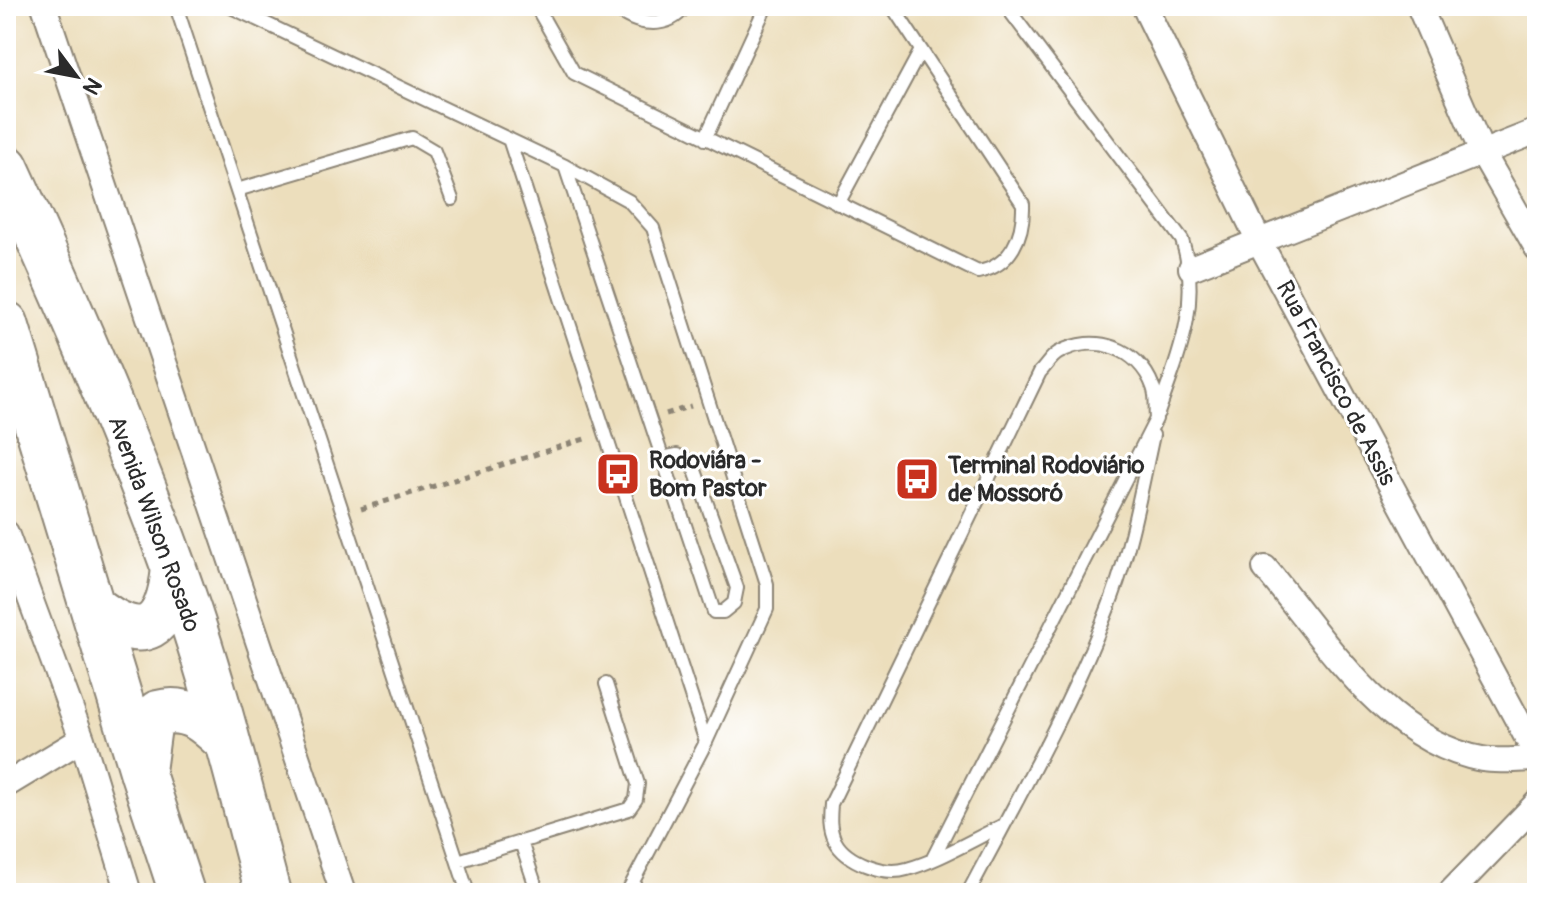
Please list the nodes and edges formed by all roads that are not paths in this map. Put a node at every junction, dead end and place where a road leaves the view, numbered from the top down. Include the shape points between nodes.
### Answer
1 (44, 6) edge
2 (176, 6) edge
3 (229, 6) edge
4 (536, 6) edge
5 (613, 6) edge
6 (686, 6) edge
7 (766, 6) edge
8 (892, 6) edge
9 (1006, 6) edge
10 (1144, 6) edge
11 (1419, 6) edge
12 (921, 50) junction
13 (1537, 131) edge
14 (509, 139) junction
15 (705, 139) junction
16 (1482, 152) junction
17 (565, 166) junction
18 (6, 167) edge
19 (237, 190) junction
20 (452, 199) dead end
21 (838, 204) junction
22 (1259, 241) junction
23 (1537, 248) edge
24 (1191, 268) junction
25 (6, 324) edge
26 (1156, 419) junction
27 (662, 458) junction
28 (6, 533) edge
29 (174, 568) junction
30 (1265, 568) dead end
31 (92, 606) junction
32 (606, 684) dead end
33 (78, 731) junction
34 (706, 742) junction
35 (228, 743) junction
36 (1537, 757) edge
37 (6, 766) edge
38 (143, 774) junction
39 (6, 785) edge
40 (1537, 803) edge
41 (1004, 825) junction
42 (521, 842) junction
43 (933, 858) junction
44 (458, 861) junction
45 (129, 893) edge
46 (182, 893) edge
47 (268, 893) edge
48 (343, 893) edge
49 (468, 893) edge
50 (538, 893) edge
51 (627, 893) edge
52 (968, 893) edge
53 (1450, 893) edge

1 - 48 street
2 - 19 lane
3 - 14 lane
4 - 15 lane via 574,73
5 - 6 lane via 638,21 656,24 672,20
7 - 15 lane
8 - 12 lane
9 - 24 lane via 1182,240
10 - 22 street, Rua Francisco de Assis
11 - 16 street
12 - 21 lane
12 - 21 lane via 1023,204 1017,242 1004,261 978,272
13 - 16 street
14 - 17 lane
14 - 34 lane
15 - 21 lane
16 - 22 street
16 - 23 street
17 - 27 lane
17 - 34 lane via 629,201 653,228 767,584 767,609
18 - 29 highway, Avenida Wilson Rosado via 92,360
19 - 20 lane via 412,138 434,151
19 - 44 lane
22 - 24 street
22 - 36 street, Rua Francisco de Assis
24 - 26 lane via 1185,335
25 - 31 highway
26 - 41 lane via 1114,593
26 - 43 lane
26 - 43 lane via 1154,388 1125,350 1078,346 1057,354 1040,372 831,804 830,825 847,855 887,871
27 - 27 lane via 714,612 723,612 734,603 737,588 692,462 677,455
28 - 33 street
29 - 31 highway via 165,615 151,626 123,625
29 - 35 highway, Avenida Wilson Rosado
30 - 36 street via 1368,691 1424,738 1482,759
31 - 38 highway
32 - 42 lane via 638,784 636,799 629,809
33 - 37 street
33 - 39 street
33 - 45 street
34 - 51 lane
35 - 38 highway via 186,712 158,713 149,726
35 - 47 highway, Avenida Wilson Rosado
38 - 46 highway
40 - 53 street
41 - 43 lane
41 - 52 lane
42 - 44 lane
42 - 50 lane
44 - 49 lane

